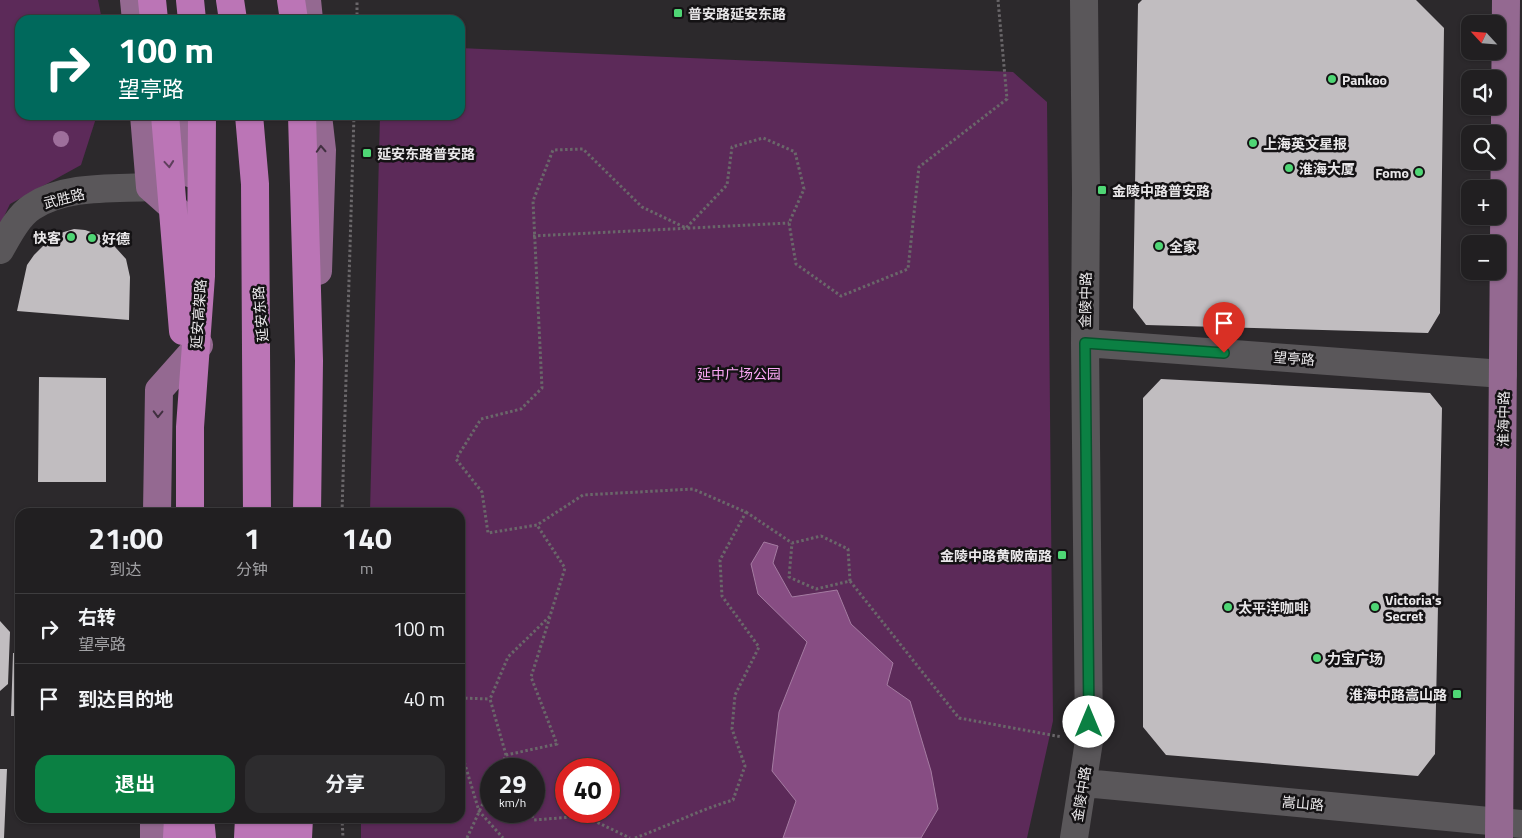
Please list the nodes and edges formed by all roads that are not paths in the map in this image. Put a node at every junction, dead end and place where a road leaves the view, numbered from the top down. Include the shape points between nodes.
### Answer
1 (134, 0) edge
2 (152, 0) edge
3 (178, 0) edge
4 (190, 0) edge
5 (232, 0) edge
6 (249, 0) edge
7 (291, 0) edge
8 (307, 0) edge
9 (1084, 0) edge
10 (1506, 0) edge
11 (136, 15) edge
12 (154, 15) edge
13 (180, 15) edge
14 (192, 15) edge
15 (234, 15) edge
16 (249, 15) edge
17 (293, 15) edge
18 (308, 15) edge
19 (144, 120) edge
20 (165, 120) edge
21 (187, 120) edge
22 (202, 120) edge
23 (243, 120) edge
24 (249, 120) edge
25 (302, 120) edge
26 (319, 120) edge
27 (150, 187) junction
28 (193, 226) junction
29 (2, 242) edge
30 (1085, 343) junction
31 (199, 346) junction
32 (1503, 374) junction
33 (190, 427) junction
34 (157, 508) edge
35 (190, 508) edge
36 (196, 508) edge
37 (256, 508) edge
38 (268, 508) edge
39 (308, 508) edge
40 (308, 508) edge
41 (1084, 783) junction
42 (154, 823) edge
43 (178, 823) edge
44 (192, 823) edge
45 (200, 823) edge
46 (249, 823) edge
47 (260, 823) edge
48 (273, 823) edge
49 (300, 823) edge
50 (1507, 828) edge
51 (154, 838) edge
52 (176, 838) edge
53 (192, 838) edge
54 (202, 838) edge
55 (248, 838) edge
56 (260, 838) edge
57 (274, 838) edge
58 (299, 838) edge
59 (1074, 838) edge

1 - 11 main road
2 - 12 highway
3 - 13 main road
4 - 14 highway
5 - 15 highway
6 - 16 highway
7 - 17 highway
8 - 18 main road
9 - 30 street, 金陵中路
10 - 32 main road, 淮海中路
19 - 27 main road
20 -> 33 highway
21 - 28 main road
22 - 33 highway, 延安高架路 via 201,276
23 - 38 main road, 延安东路 via 269,412
24 - 37 highway via 255,184
25 - 39 highway via 309,361
40 -> 26 main road via 322,150
27 - 28 main road
27 - 29 street, 武胜路 via 77,192 52,198 31,207
28 - 31 main road
30 - 32 street, 望亭路
30 - 41 street, 金陵中路 via 1089,741
31 -> 34 main road via 159,390
31 - 36 main road
32 - 50 main road, 淮海中路
33 - 35 highway, 延安高架路
41 - 50 street, 嵩山路
41 - 59 street, 金陵中路
42 - 51 main road
43 - 52 highway
44 - 53 main road
45 - 54 highway
46 - 55 highway
47 - 56 main road
48 - 57 highway
49 - 58 highway

